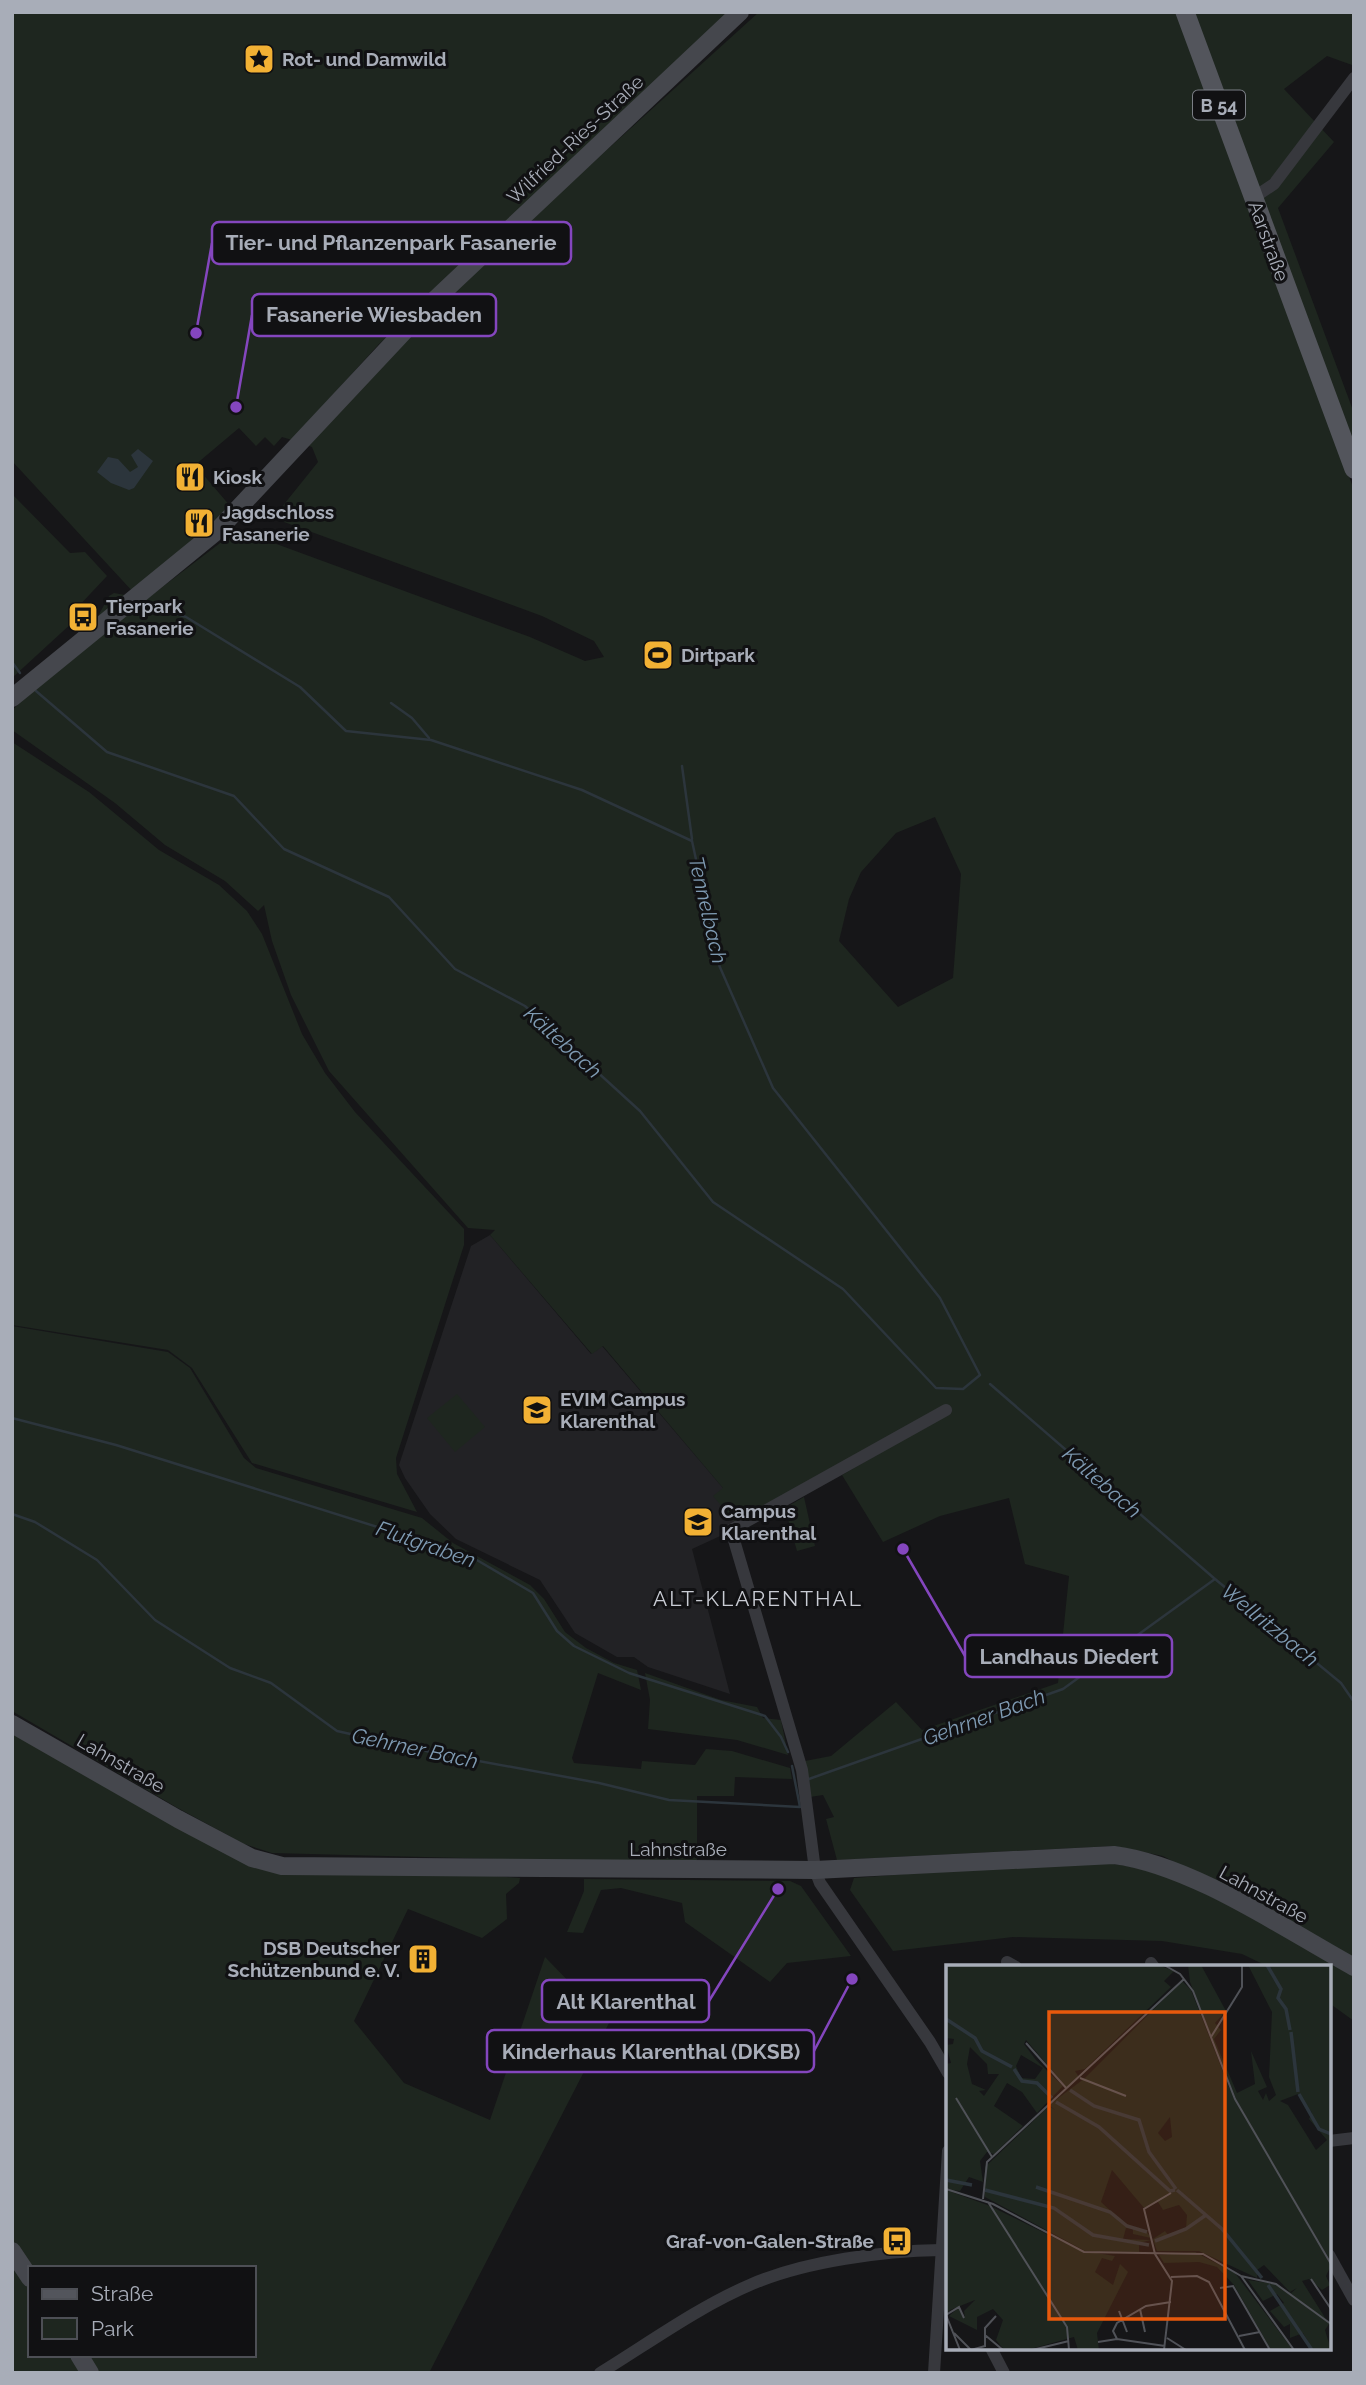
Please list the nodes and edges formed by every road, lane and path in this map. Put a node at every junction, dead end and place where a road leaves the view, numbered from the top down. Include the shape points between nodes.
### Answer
1 (740, 12) edge
2 (1185, 12) edge
3 (1354, 78) edge
4 (1253, 198) junction
5 (1354, 469) edge
6 (12, 698) edge
7 (946, 1410) dead end
8 (12, 1724) edge
9 (815, 1870) junction
10 (1354, 1967) edge
11 (944, 2059) edge
12 (1354, 2138) edge
13 (1331, 2141) edge
14 (946, 2179) edge
15 (941, 2250) junction
16 (12, 2251) edge
17 (1331, 2259) edge
18 (28, 2275) edge
19 (944, 2283) edge
20 (1354, 2300) edge
21 (942, 2330) edge
22 (991, 2350) edge
23 (80, 2357) edge
24 (90, 2373) edge
25 (600, 2373) edge
26 (934, 2373) edge
27 (1004, 2373) edge

1 - 6 main road, Wilfried-Ries-Straße via 425,309 218,530
2 - 4 main road, Aarstraße / B 54
3 - 4 street via 1274,184
4 - 5 main road, Aarstraße / B 54
7 - 9 street via 731,1530 802,1770
8 - 9 main road, Lahnstraße via 167,1814 252,1858 282,1866
9 - 10 main road, Lahnstraße via 1078,1854 1125,1857 1165,1866 1191,1878
9 - 11 street via 835,1908
12 - 13 street
14 - 15 street
15 - 19 street
15 - 25 street via 796,2269 763,2280 671,2328
16 - 18 main road
17 - 20 street
19 - 21 street
21 - 26 street
22 - 27 street
23 - 24 main road

